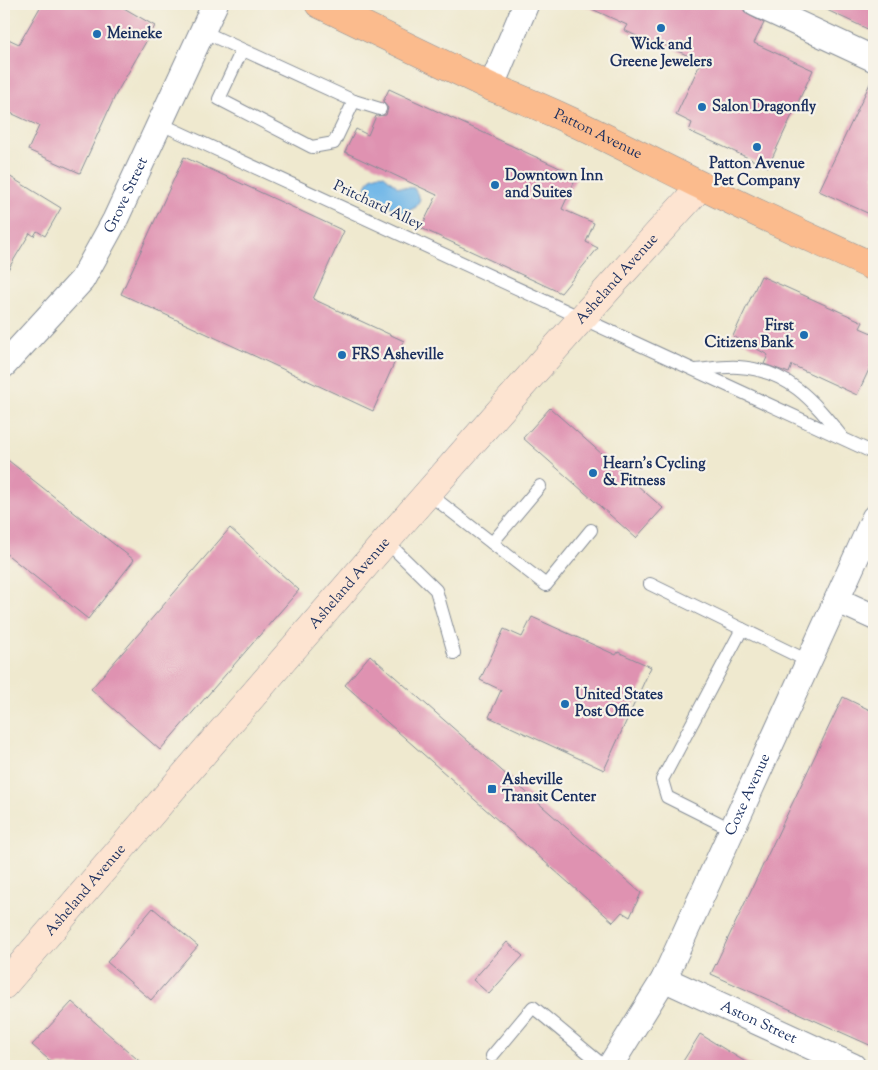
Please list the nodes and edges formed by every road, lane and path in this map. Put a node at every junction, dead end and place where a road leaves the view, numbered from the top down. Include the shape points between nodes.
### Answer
1 (215, 4) edge
2 (318, 4) edge
3 (526, 4) edge
4 (756, 4) edge
5 (202, 31) junction
6 (242, 50) junction
7 (874, 59) edge
8 (491, 87) junction
9 (354, 100) junction
10 (380, 109) dead end
11 (159, 123) junction
12 (701, 186) junction
13 (874, 267) edge
14 (583, 317) junction
15 (4, 365) edge
16 (696, 370) junction
17 (843, 439) junction
18 (874, 453) edge
19 (540, 486) dead end
20 (429, 494) junction
21 (874, 518) edge
22 (591, 530) dead end
23 (387, 542) junction
24 (492, 543) junction
25 (650, 584) dead end
26 (837, 600) junction
27 (874, 617) edge
28 (742, 629) junction
29 (454, 653) dead end
30 (874, 659) edge
31 (808, 661) junction
32 (868, 677) dead end
33 (731, 830) junction
34 (664, 979) junction
35 (4, 985) edge
36 (492, 1056) dead end
37 (604, 1066) edge
38 (610, 1066) edge
39 (853, 1066) edge

1 - 5 street, Grove Street
2 - 8 main road, Patton Avenue
3 - 8 street
4 - 7 street
5 - 6 lane
5 - 11 street, Grove Street
6 - 9 lane
6 - 9 lane via 219,99 312,147 334,143
8 - 12 main road, Patton Avenue via 615,142
9 - 10 lane
11 - 14 lane, Pritchard Alley
11 - 15 street, Grove Street via 82,280
12 - 13 main road, Patton Avenue
12 - 14 main road, Asheland Avenue
14 - 16 lane, Pritchard Alley
14 - 20 main road, Asheland Avenue
16 - 17 lane, Pritchard Alley
16 - 17 lane via 736,367 762,370 786,380 813,401
17 - 18 lane, Pritchard Alley
19 - 24 lane
20 - 23 main road, Asheland Avenue
20 - 24 lane
21 - 26 street, Coxe Avenue
22 - 24 lane via 546,585
23 - 29 lane via 436,590
23 - 35 main road, Asheland Avenue
25 - 28 lane
26 - 27 street
26 - 31 street, Coxe Avenue
28 - 31 lane
28 - 33 lane via 662,780 667,797
30 - 32 path
31 - 33 street, Coxe Avenue
33 - 34 street, Coxe Avenue
34 - 38 street, Coxe Avenue
34 - 39 street, Aston Street
36 - 37 lane via 533,1007

